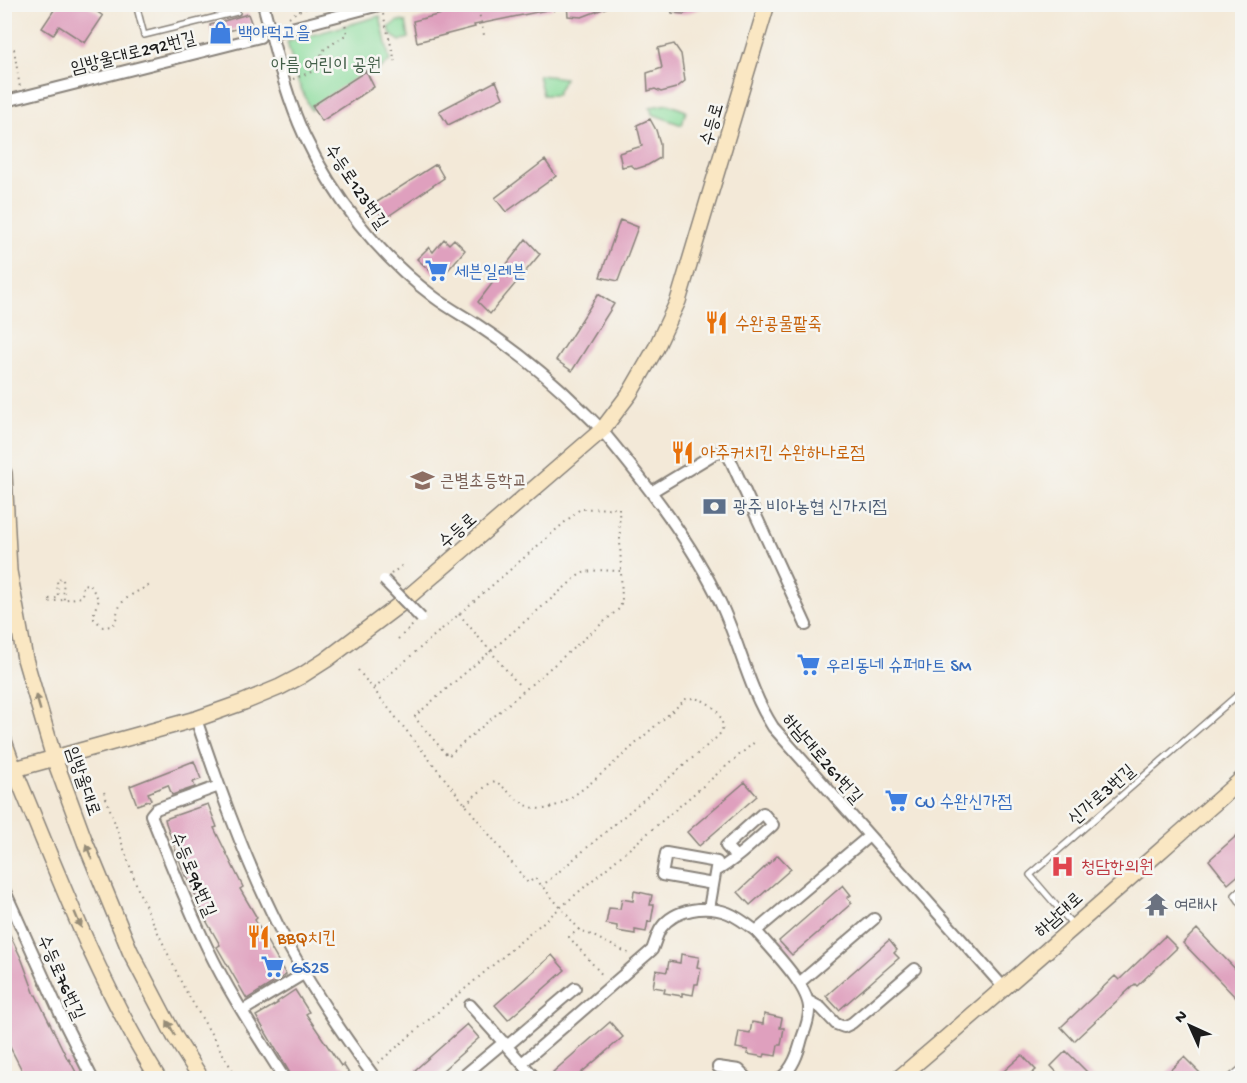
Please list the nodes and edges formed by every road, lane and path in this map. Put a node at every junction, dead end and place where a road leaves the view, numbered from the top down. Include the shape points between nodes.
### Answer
1 (136, 4) edge
2 (235, 4) edge
3 (263, 4) edge
4 (477, 4) edge
5 (553, 4) edge
6 (767, 4) edge
7 (328, 5) edge
8 (382, 5) edge
9 (343, 15) junction
10 (555, 15) dead end
11 (288, 18) dead end
12 (280, 32) dead end
13 (144, 35) junction
14 (484, 35) dead end
15 (260, 37) dead end
16 (8, 50) dead end
17 (395, 61) dead end
18 (16, 62) junction
19 (4, 63) edge
20 (151, 64) junction
21 (293, 79) dead end
22 (17, 94) joint
23 (602, 430) junction
24 (4, 473) edge
25 (651, 492) junction
26 (404, 564) dead end
27 (621, 570) junction
28 (384, 579) joint
29 (150, 585) dead end
30 (64, 601) junction
31 (459, 614) junction
32 (421, 618) joint
33 (806, 625) dead end
34 (398, 639) dead end
35 (491, 651) junction
36 (358, 670) dead end
37 (519, 685) dead end
38 (374, 688) junction
39 (1242, 692) edge
40 (196, 719) junction
41 (756, 740) dead end
42 (4, 741) edge
43 (54, 758) junction
44 (9, 771) edge
45 (1242, 778) edge
46 (219, 786) junction
47 (104, 792) dead end
48 (465, 804) junction
49 (869, 836) junction
50 (736, 857) dead end
51 (716, 872) junction
52 (713, 884) junction
53 (542, 886) junction
54 (1242, 888) edge
55 (4, 889) edge
56 (1242, 905) edge
57 (560, 907) junction
58 (709, 909) junction
59 (874, 919) dead end
60 (1074, 926) junction
61 (579, 929) junction
62 (756, 932) junction
63 (641, 959) junction
64 (915, 969) dead end
65 (305, 973) junction
66 (799, 983) junction
67 (611, 985) junction
68 (575, 988) dead end
69 (1005, 988) junction
70 (808, 1001) junction
71 (470, 1005) dead end
72 (242, 1011) junction
73 (505, 1044) junction
74 (522, 1063) junction
75 (717, 1067) dead end
76 (1242, 1068) edge
77 (4, 1073) edge
78 (372, 1075) edge
79 (7, 1078) edge
80 (92, 1078) edge
81 (158, 1078) edge
82 (201, 1078) edge
83 (237, 1078) edge
84 (284, 1078) edge
85 (461, 1078) edge
86 (535, 1078) edge
87 (747, 1078) edge
88 (781, 1078) edge
89 (899, 1078) edge
90 (1230, 1078) edge

1 - 13 lane
2 - 13 lane via 237,12
3 - 23 street, 수등로123번길 via 303,134 355,219 421,287 532,365
4 - 14 path
5 - 10 path
6 - 23 main road, 수등로 via 678,302 630,393
7 - 11 path via 300,10
8 - 9 street
8 - 17 path
9 - 12 street
9 - 21 path via 347,34 322,51 319,69
13 - 20 path
15 - 20 street, 임방울대로292번길
16 - 18 path via 14,49
18 - 19 path
18 - 22 path
20 - 22 street, 임방울대로292번길
23 - 25 street, 하남대로261번길
23 - 40 main road, 수등로 via 399,605 326,660 280,687
43 -> 24 main road, 임방울대로 via 25,659 9,571
25 - 33 street via 714,454 727,454
25 - 49 street, 하남대로261번길 via 712,587 755,695 773,727
26 - 28 path
27 - 31 path via 620,508 580,509
27 - 35 path via 584,572
27 - 35 path via 620,608 448,756 416,716
28 - 32 street, bridge
29 - 30 path via 123,601 112,626 103,627 94,619 99,600 90,585 83,584 82,597
30 - 30 path via 49,601 58,598 57,579 63,578
31 - 35 path
31 - 38 path
32 - 34 path
35 - 37 path
36 - 38 path
38 - 48 path
39 - 60 lane, 신가로3번길 via 1030,875
40 - 43 main road, 수등로
40 - 46 street
41 - 57 path
42 - 44 main road
43 - 44 main road, 수등로
82 -> 43 main road, 임방울대로 via 130,951
44 -> 81 main road via 97,964
45 - 60 main road, 하남대로
46 - 65 street via 246,857
46 - 72 street, 수등로94번길 via 156,809 152,815 207,947
47 - 83 path via 139,892 183,986
48 - 53 path via 528,883 536,878
48 - 53 path via 495,781 523,804 551,808 585,788 686,699 698,698 713,708 722,724 716,738
49 - 62 street
49 - 69 street, 하남대로261번길
50 - 51 street
51 - 52 street
51 - 52 street via 717,862 666,853 662,875
52 - 58 street
53 - 57 path
54 - 56 lane via 1235,895
55 - 80 street, 수등로76번길
57 - 61 path
57 - 78 path
58 - 62 street via 728,913
58 - 63 street via 691,910 670,919 652,950
59 - 66 street
60 - 69 main road, 하남대로
61 - 63 path
61 - 67 path via 569,938
62 - 66 street
63 - 67 street
64 - 70 street via 843,1027
65 - 72 street
65 - 78 street
66 - 70 street
67 - 74 street
68 - 73 street
69 - 89 main road, 하남대로
70 - 88 street via 810,1011 799,1051
71 - 73 street
72 - 84 street, 수등로94번길
73 - 74 street
73 - 85 street
74 - 86 street
75 - 87 street via 740,1070
76 - 90 lane
77 - 79 street

